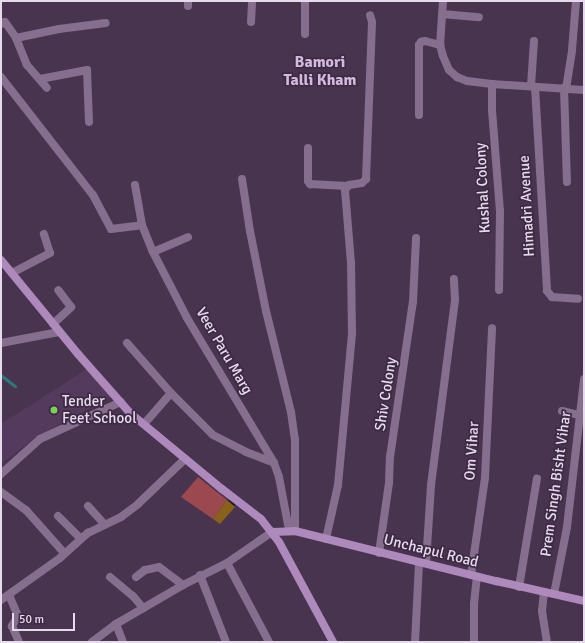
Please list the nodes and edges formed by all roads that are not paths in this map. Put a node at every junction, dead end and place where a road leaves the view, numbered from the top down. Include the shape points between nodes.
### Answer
1 (252, 1) edge
2 (306, 1) edge
3 (443, 1) edge
4 (576, 1) edge
5 (442, 14) junction
6 (370, 15) dead end
7 (479, 17) dead end
8 (1, 22) edge
9 (251, 22) dead end
10 (106, 23) dead end
11 (305, 34) dead end
12 (16, 38) junction
13 (534, 41) dead end
14 (440, 45) junction
15 (1, 77) edge
16 (40, 79) junction
17 (492, 84) junction
18 (533, 86) junction
19 (47, 88) dead end
20 (565, 89) junction
21 (584, 90) edge
22 (419, 115) dead end
23 (90, 122) dead end
24 (308, 148) dead end
25 (242, 179) dead end
26 (567, 182) dead end
27 (135, 185) dead end
28 (347, 186) junction
29 (142, 225) junction
30 (44, 234) dead end
31 (188, 237) dead end
32 (416, 238) dead end
33 (153, 252) junction
34 (1, 260) edge
35 (12, 273) junction
36 (454, 279) dead end
37 (58, 290) dead end
38 (499, 290) dead end
39 (578, 299) dead end
40 (53, 324) junction
41 (492, 328) dead end
42 (60, 332) junction
43 (1, 343) edge
44 (127, 343) dead end
45 (584, 379) edge
46 (171, 393) junction
47 (121, 402) junction
48 (562, 411) dead end
49 (579, 415) junction
50 (144, 424) junction
51 (185, 459) junction
52 (274, 463) junction
53 (2, 471) edge
54 (537, 478) dead end
55 (1, 492) edge
56 (88, 506) dead end
57 (58, 516) dead end
58 (104, 524) junction
59 (292, 531) junction
60 (272, 532) junction
61 (80, 538) junction
62 (326, 539) junction
63 (379, 553) junction
64 (64, 554) junction
65 (423, 562) junction
66 (227, 563) junction
67 (200, 575) junction
68 (474, 576) junction
69 (110, 577) dead end
70 (136, 577) dead end
71 (183, 585) junction
72 (519, 586) junction
73 (544, 592) junction
74 (554, 594) junction
75 (9, 595) junction
76 (1, 600) edge
77 (584, 601) edge
78 (143, 608) junction
79 (116, 624) junction
80 (19, 642) edge
81 (92, 642) edge
82 (123, 642) edge
83 (226, 642) edge
84 (269, 642) edge
85 (333, 642) edge
86 (415, 642) edge
87 (474, 642) edge
88 (547, 642) edge

1 - 9 street
2 - 11 street
3 - 5 street
4 - 20 street via 572,50
5 - 7 street
5 - 14 street
6 - 28 street via 372,45 366,179 362,183
8 - 12 street via 6,22
10 - 12 street
12 - 16 street via 27,65
13 - 18 street, Himadri Avenue
14 - 17 street via 450,70 457,77
14 - 22 street via 425,41 420,45
15 - 29 street via 89,190 111,229
16 - 19 street
16 - 23 street via 87,70
17 - 18 street
17 - 38 street, Kushal Colony via 500,211
18 - 20 street
18 - 39 street, Himadri Avenue via 547,292 552,297
20 - 21 street
20 - 26 street
24 - 28 street via 310,184
25 - 59 street via 253,246 295,439
27 - 29 street, Veer Paru Marg
28 - 62 street via 352,333 338,485
29 - 33 street, Veer Paru Marg
30 - 35 street via 50,253
31 - 33 street
32 - 63 street, Shiv Colony via 413,302
33 - 52 street, Veer Paru Marg via 187,318
34 - 35 street
35 - 40 street
36 - 65 street via 455,300
37 - 40 street via 71,308
40 - 42 street
41 - 68 street, Om Vihar via 485,478
42 - 43 street
42 - 47 street
44 - 46 street
45 - 49 street, Prem Singh Bisht Vihar
46 - 50 street
46 - 52 street via 213,435
47 - 50 street
47 - 53 street via 40,439
48 - 49 street
49 - 74 street, Prem Singh Bisht Vihar via 567,527
50 - 51 street
51 - 58 street via 138,504 121,517
51 - 60 street via 261,519
52 - 59 street, Veer Paru Marg
54 - 72 street
55 - 64 street via 26,510
56 - 58 street
57 - 61 street
58 - 61 street
59 - 60 street, Unchapul Road
59 - 62 street, Unchapul Road
60 - 66 street
60 - 85 street
61 - 64 street
62 - 63 street, Unchapul Road
63 - 65 street, Unchapul Road
64 - 75 street
65 - 68 street, Unchapul Road
65 - 86 street
66 - 67 street
66 - 84 street
67 - 71 street
67 - 83 street
68 - 72 street, Unchapul Road
68 - 87 street, Om Vihar
69 - 78 street
70 - 71 street via 146,570 159,567
71 - 78 street
72 - 73 street, Unchapul Road
73 - 74 street, Unchapul Road
73 - 88 street via 542,611
74 - 77 street, Unchapul Road
75 - 76 street
75 - 80 street via 18,616 12,626
78 - 79 street
79 - 81 street
79 - 82 street

